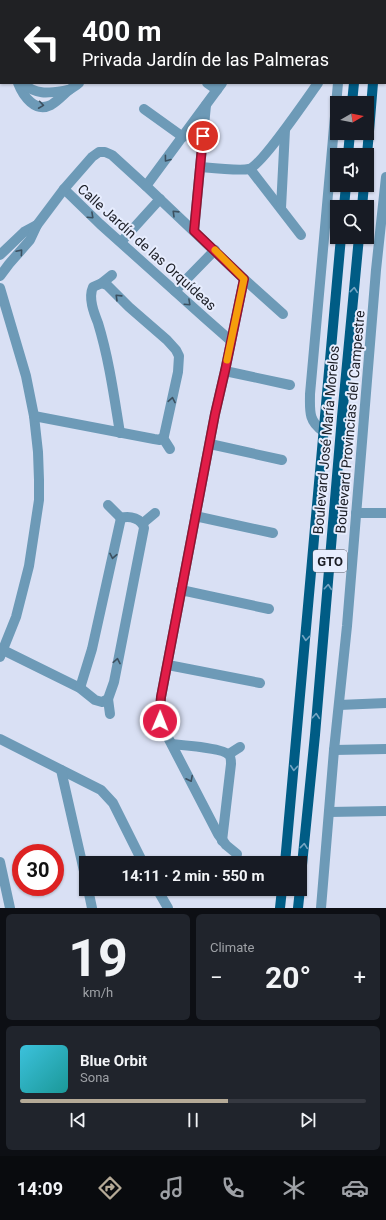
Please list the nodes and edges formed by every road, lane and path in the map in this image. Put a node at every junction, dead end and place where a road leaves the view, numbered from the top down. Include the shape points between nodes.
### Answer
1 (20, 84) edge
2 (78, 84) edge
3 (317, 84) edge
4 (338, 84) edge
5 (354, 84) edge
6 (373, 84) edge
7 (220, 86) edge
8 (353, 96) edge
9 (206, 105) junction
10 (144, 109) dead end
11 (285, 130) junction
12 (183, 137) junction
13 (368, 148) edge
14 (200, 167) junction
15 (250, 169) junction
16 (386, 177) edge
17 (146, 186) junction
18 (64, 189) junction
19 (160, 199) junction
20 (281, 208) junction
21 (37, 225) junction
22 (194, 231) junction
23 (301, 235) dead end
24 (121, 242) junction
25 (341, 244) edge
26 (358, 244) edge
27 (215, 250) junction
28 (0, 255) edge
29 (112, 275) dead end
30 (0, 276) edge
31 (244, 279) junction
32 (102, 283) junction
33 (0, 288) edge
34 (175, 291) junction
35 (0, 307) edge
36 (283, 314) dead end
37 (10, 323) junction
38 (231, 340) junction
39 (225, 371) junction
40 (290, 385) dead end
41 (34, 416) junction
42 (323, 431) junction
43 (120, 433) junction
44 (163, 438) junction
45 (210, 444) junction
46 (170, 449) dead end
47 (282, 460) dead end
48 (108, 505) dead end
49 (155, 513) dead end
50 (356, 513) junction
51 (386, 513) edge
52 (196, 516) junction
53 (121, 518) junction
54 (143, 524) junction
55 (273, 533) dead end
56 (181, 590) junction
57 (269, 609) dead end
58 (2, 654) edge
59 (168, 665) junction
60 (260, 684) dead end
61 (80, 688) junction
62 (108, 699) junction
63 (386, 704) edge
64 (339, 705) junction
65 (110, 714) dead end
66 (0, 739) edge
67 (172, 744) junction
68 (240, 747) dead end
69 (386, 749) edge
70 (334, 750) junction
71 (228, 754) junction
72 (61, 770) junction
73 (386, 811) edge
74 (329, 812) junction
75 (222, 841) junction
76 (237, 854) dead end
77 (81, 856) edge
78 (140, 856) edge
79 (286, 856) edge
80 (303, 856) edge
81 (0, 862) edge
82 (89, 896) edge
83 (161, 896) edge
84 (281, 896) edge
85 (299, 896) edge
86 (10, 908) edge
87 (92, 908) edge
88 (168, 908) edge
89 (280, 908) edge
90 (298, 908) edge
91 (320, 908) edge

1 - 2 street via 28,100 39,106 53,104
3 - 11 street
4 - 42 street via 310,394 312,420 315,426
5 - 8 main road
6 - 13 main road
7 - 9 street
9 - 12 street
9 - 14 street
10 - 12 street
11 - 15 street
11 - 20 street
12 -> 17 street
14 - 15 street
14 - 22 street
15 - 20 street
16 - 50 street, Boulevard Provincias del Campestre
17 - 18 street via 112,155 102,152 87,161
17 - 19 street
18 - 21 street
18 -> 24 street, Calle Jardín de las Orquídeas
22 -> 19 street
19 - 24 street
20 - 23 street
21 - 28 street via 24,232
30 -> 21 street via 30,240
22 - 27 street
24 - 34 street, Calle Jardín de las Orquídeas
25 - 42 main road, Boulevard José María Morelos / GTO
80 -> 26 main road, Boulevard José María Morelos / GTO
27 - 31 street
27 - 34 street
29 - 32 street
31 - 36 street
31 - 38 street
32 - 43 street via 93,287 91,294 109,367
44 -> 32 street via 178,372 179,356 167,340
33 - 37 street
34 -> 38 street, Calle Jardín de las Orquídeas
35 - 37 street
37 - 41 street via 26,376
38 - 39 street
39 - 40 street
39 - 45 street
41 - 43 street
41 - 58 street via 39,500 23,594
42 -> 79 main road, Boulevard José María Morelos / GTO
43 - 44 street via 158,440
44 - 46 street
45 - 47 street
45 - 52 street
48 - 53 street
49 - 54 street
50 - 51 street
50 - 64 street, Boulevard Provincias del Campestre
52 - 55 street
52 - 56 street
53 - 54 street via 136,518
53 -> 61 street via 94,642
62 -> 54 street via 114,682 144,530
56 - 57 street
56 - 59 street
58 - 61 street
59 - 60 street
59 - 67 street via 160,715 162,726
61 - 62 street via 95,700 102,702
62 - 65 street
63 - 64 street
64 - 70 street, Boulevard Provincias del Campestre
66 - 72 street
67 - 71 street via 220,750
67 -> 75 street
68 - 71 street
69 - 70 street
70 - 74 street, Boulevard Provincias del Campestre
71 - 75 street via 231,764
72 - 77 street
72 - 78 street via 96,786 107,795
73 - 74 street
74 - 91 street, Boulevard Provincias del Campestre
75 - 76 street
81 - 86 street
82 - 87 street
83 - 88 street
84 - 89 main road
85 - 90 main road

